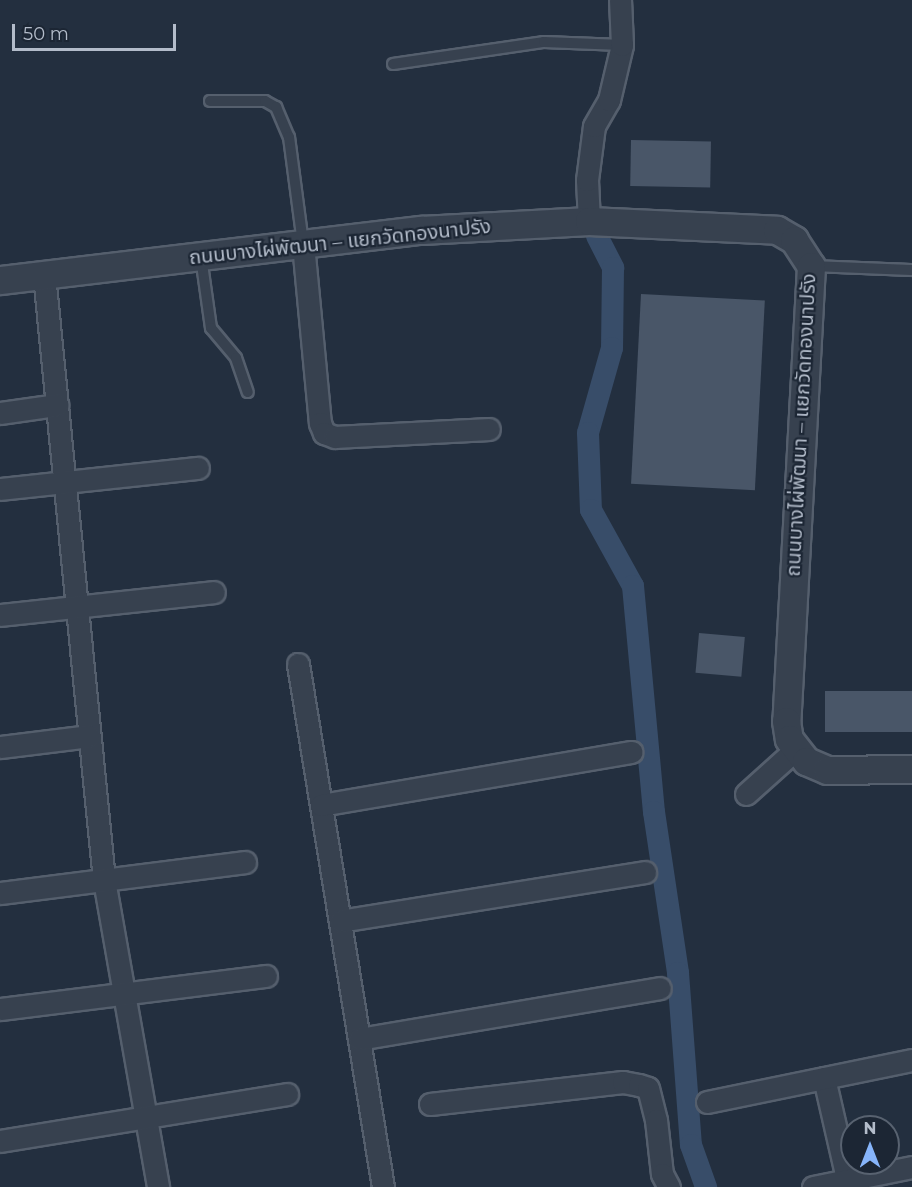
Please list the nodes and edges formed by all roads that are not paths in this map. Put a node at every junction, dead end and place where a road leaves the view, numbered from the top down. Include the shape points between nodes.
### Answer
1 (620, 0) edge
2 (622, 45) junction
3 (393, 63) dead end
4 (210, 101) dead end
5 (589, 221) junction
6 (303, 244) junction
7 (201, 256) junction
8 (811, 266) junction
9 (912, 270) edge
10 (44, 275) junction
11 (0, 280) edge
12 (248, 392) dead end
13 (57, 405) junction
14 (0, 412) edge
15 (489, 429) dead end
16 (198, 468) dead end
17 (65, 482) junction
18 (0, 489) edge
19 (214, 592) dead end
20 (77, 607) junction
21 (0, 615) edge
22 (298, 664) dead end
23 (89, 736) junction
24 (0, 747) edge
25 (795, 750) junction
26 (632, 752) dead end
27 (912, 769) edge
28 (746, 794) dead end
29 (321, 805) junction
30 (245, 862) dead end
31 (645, 872) dead end
32 (104, 880) junction
33 (0, 893) edge
34 (340, 921) junction
35 (266, 976) dead end
36 (660, 988) dead end
37 (124, 994) junction
38 (0, 1009) edge
39 (359, 1039) junction
40 (912, 1060) edge
41 (824, 1078) junction
42 (287, 1094) dead end
43 (707, 1102) dead end
44 (430, 1104) dead end
45 (146, 1117) junction
46 (0, 1141) edge
47 (912, 1167) edge
48 (848, 1183) edge
49 (158, 1187) edge
50 (383, 1187) edge
51 (667, 1187) edge
52 (813, 1187) edge

1 - 2 street
2 - 3 lane via 544,42
2 - 5 street via 609,100 594,126 587,180
4 - 6 lane via 265,101 276,107 289,137
5 - 6 street, ถนนบางไผ่พัฒนา – แยกวัดทองนาปรัง via 421,230
5 - 8 street, ถนนบางไผ่พัฒนา – แยกวัดทองนาปรัง via 777,230 794,240
6 - 7 street, ถนนบางไผ่พัฒนา – แยกวัดทองนาปรัง
6 - 15 street via 324,433 335,437
7 - 10 street, ถนนบางไผ่พัฒนา – แยกวัดทองนาปรัง
7 - 12 lane via 211,328 236,358
8 - 9 lane
8 - 25 street, ถนนบางไผ่พัฒนา – แยกวัดทองนาปรัง via 786,721
10 - 11 street, ถนนบางไผ่พัฒนา – แยกวัดทองนาปรัง
10 - 13 street
13 - 14 street
13 - 17 street
16 - 17 street
17 - 18 street
17 - 20 street
19 - 20 street
20 - 21 street
20 - 23 street
22 - 29 street
23 - 24 street
23 - 32 street
25 - 27 street via 806,761 827,770
25 - 28 street
26 - 29 street
29 - 34 street
30 - 32 street
31 - 34 street
32 - 33 street
32 - 37 street
34 - 39 street
35 - 37 street
36 - 39 street
37 - 38 street
37 - 45 street
39 - 50 street
40 - 41 street
41 - 43 street
41 - 48 street
42 - 45 street
44 - 51 street via 624,1082 639,1084 648,1089 651,1099
45 - 46 street
45 - 49 street
47 - 48 street
48 - 52 street

